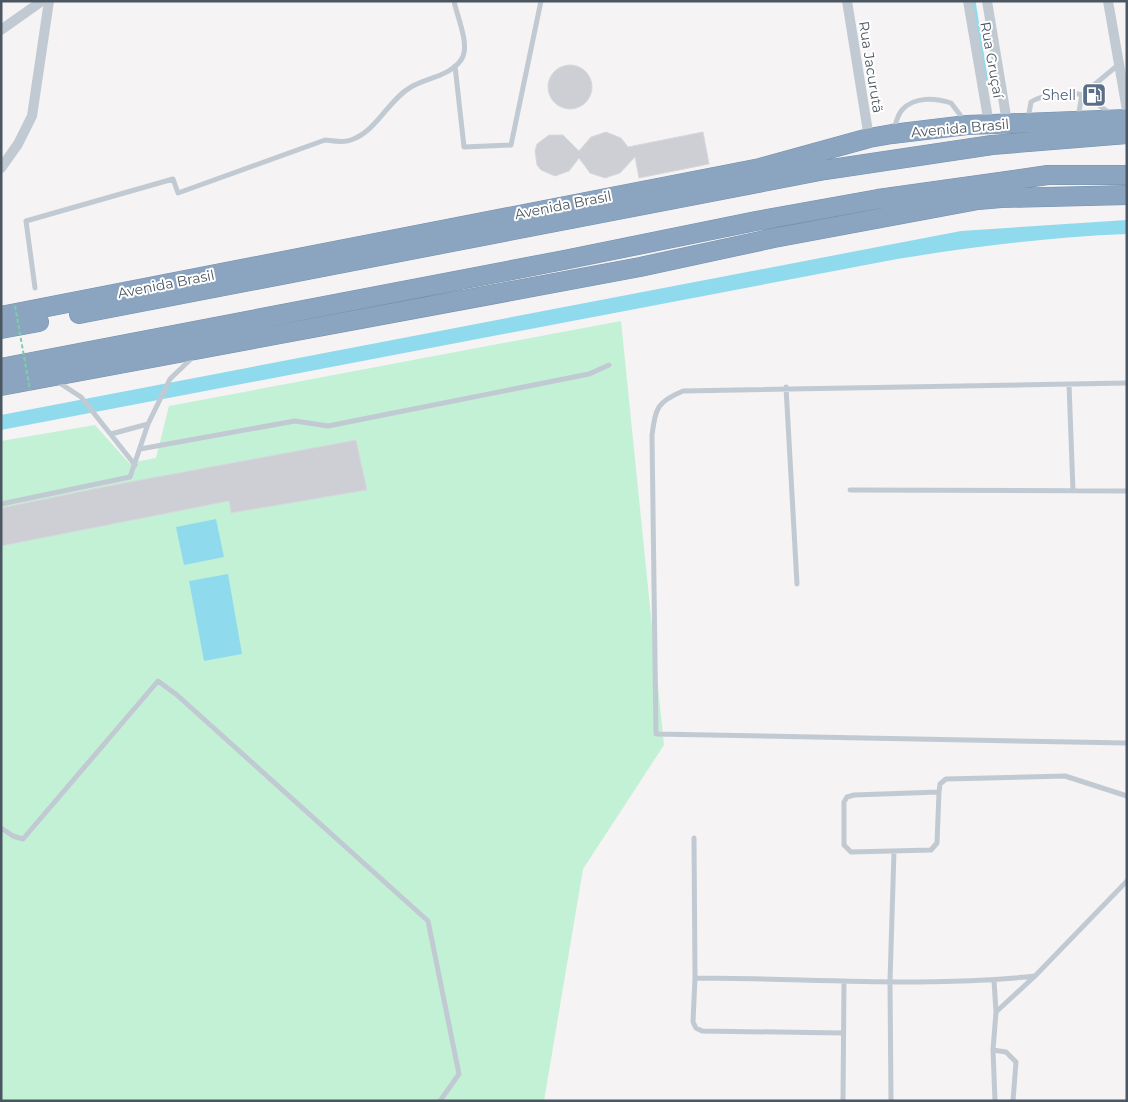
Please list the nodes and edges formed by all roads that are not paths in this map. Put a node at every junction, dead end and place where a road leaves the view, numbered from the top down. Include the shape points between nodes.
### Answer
1 (42, 1) edge
2 (48, 1) edge
3 (454, 1) edge
4 (540, 1) edge
5 (846, 1) edge
6 (968, 1) edge
7 (987, 1) edge
8 (1108, 1) edge
9 (1, 30) edge
10 (1118, 65) junction
11 (455, 66) junction
12 (1082, 94) junction
13 (1077, 120) junction
14 (1125, 120) edge
15 (998, 123) junction
16 (1027, 123) junction
17 (967, 125) junction
18 (892, 134) junction
19 (869, 138) junction
20 (1, 168) edge
21 (1127, 174) edge
22 (747, 186) junction
23 (1127, 195) edge
24 (774, 238) junction
25 (564, 260) junction
26 (36, 288) dead end
27 (8, 311) edge
28 (1, 330) edge
29 (201, 348) junction
30 (609, 365) dead end
31 (1, 368) edge
32 (48, 377) junction
33 (1127, 383) edge
34 (1069, 384) junction
35 (1, 386) edge
36 (786, 388) junction
37 (148, 424) junction
38 (111, 434) junction
39 (140, 449) junction
40 (135, 465) junction
41 (850, 490) dead end
42 (1073, 490) junction
43 (1127, 490) edge
44 (1, 504) edge
45 (797, 584) dead end
46 (1127, 743) edge
47 (939, 792) junction
48 (1127, 796) edge
49 (1, 828) edge
50 (694, 838) dead end
51 (894, 851) junction
52 (1127, 880) edge
53 (1035, 976) junction
54 (695, 978) junction
55 (994, 980) junction
56 (844, 981) junction
57 (890, 981) junction
58 (996, 1012) junction
59 (842, 1033) junction
60 (993, 1050) junction
61 (440, 1101) edge
62 (843, 1101) edge
63 (891, 1101) edge
64 (995, 1101) edge
65 (1013, 1101) edge

1 - 9 street
2 - 20 street via 32,116
3 - 11 lane via 464,44 460,61
4 - 11 lane via 511,145 464,147
5 - 19 street, Rua Jacurutã
6 - 15 street, Rua Gruçaí
7 - 15 street, Rua Gruçaí
8 - 10 street
10 - 12 lane
10 - 14 street
11 - 26 lane via 410,87 376,122 352,140 325,140 178,193 173,179 26,221
12 - 13 lane
12 - 14 lane
12 - 16 lane via 1038,97 1031,102
13 - 14 highway, Avenida Brasil
13 - 16 highway, Avenida Brasil
14 - 22 highway, Avenida Brasil via 1042,140 940,151
15 - 16 highway, Avenida Brasil
15 - 17 highway, Avenida Brasil
16 - 22 highway via 1003,132 920,144 788,171
17 - 18 highway, Avenida Brasil
17 - 18 lane via 951,103 929,99 915,101 902,110
18 - 19 highway, Avenida Brasil
19 - 27 highway, Avenida Brasil via 760,168
21 - 25 highway via 1048,175 897,196
22 - 28 highway, Avenida Brasil
23 - 24 highway via 978,200
24 - 25 highway
24 - 29 highway via 640,267
25 - 31 highway
29 - 32 highway
29 - 37 lane via 170,379
30 - 39 lane via 589,374 328,426 296,421
32 - 35 highway
32 - 38 lane via 81,396
33 - 34 lane
34 - 36 lane
34 - 42 lane
36 - 45 lane
36 - 46 lane via 683,391 669,397 655,410 652,434 656,734
37 - 38 lane
37 - 39 lane
38 - 40 lane
39 - 40 lane
40 - 44 lane via 130,477
41 - 42 lane
42 - 43 lane
47 - 48 lane via 940,784 946,779 1059,776
47 - 51 lane via 935,848
47 - 51 lane via 847,797 844,802 846,850
49 - 61 lane via 23,839 158,682 177,695 428,921 459,1074
50 - 54 lane
51 - 57 lane
52 - 53 lane
53 - 55 lane
53 - 58 lane
54 - 56 lane
54 - 59 lane via 693,1022 702,1031
55 - 57 lane
55 - 58 lane
56 - 57 lane
56 - 59 lane
57 - 63 lane
58 - 60 lane
59 - 62 lane
60 - 64 lane
60 - 65 lane via 1006,1052 1016,1062

